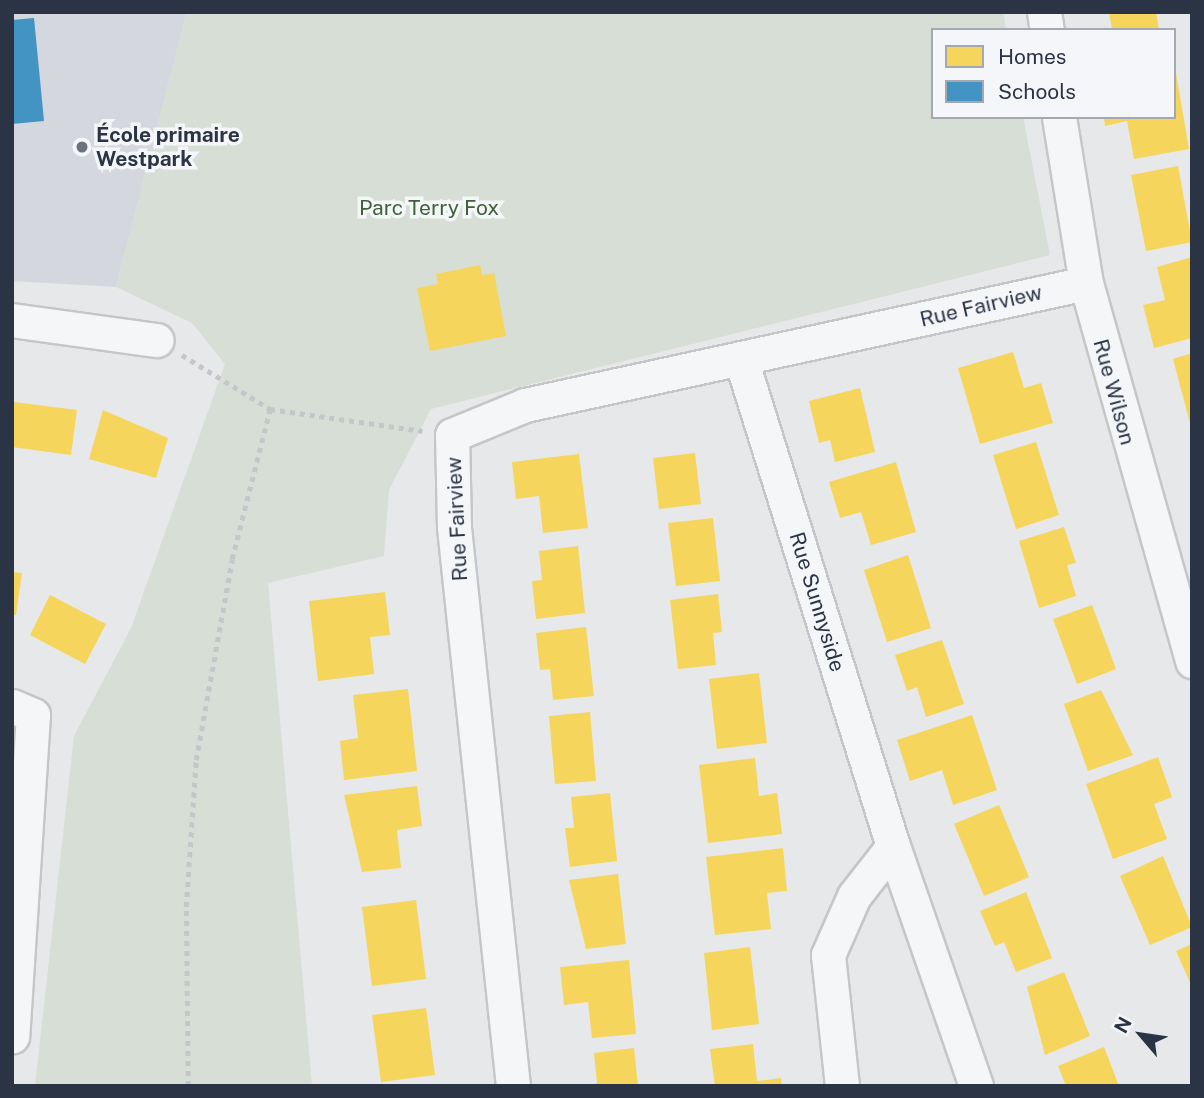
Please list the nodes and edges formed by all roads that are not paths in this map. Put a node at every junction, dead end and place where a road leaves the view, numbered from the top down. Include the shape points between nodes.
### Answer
1 (1059, 119) edge
2 (1086, 282) junction
3 (12, 320) edge
4 (157, 340) road end
5 (741, 359) junction
6 (1192, 661) edge
7 (12, 706) edge
8 (893, 846) junction
9 (12, 1036) edge
10 (513, 1086) edge
11 (842, 1086) edge
12 (976, 1086) edge

1 - 2 street, Rue Wilson
2 - 5 street, Rue Fairview
2 - 6 street, Rue Wilson
3 - 4 street
5 - 8 street, Rue Sunnyside
5 - 10 street, Rue Fairview via 525,405 452,435 454,527
7 - 9 street via 33,716
8 - 11 street via 854,896 828,955
8 - 12 street, Rue Sunnyside

